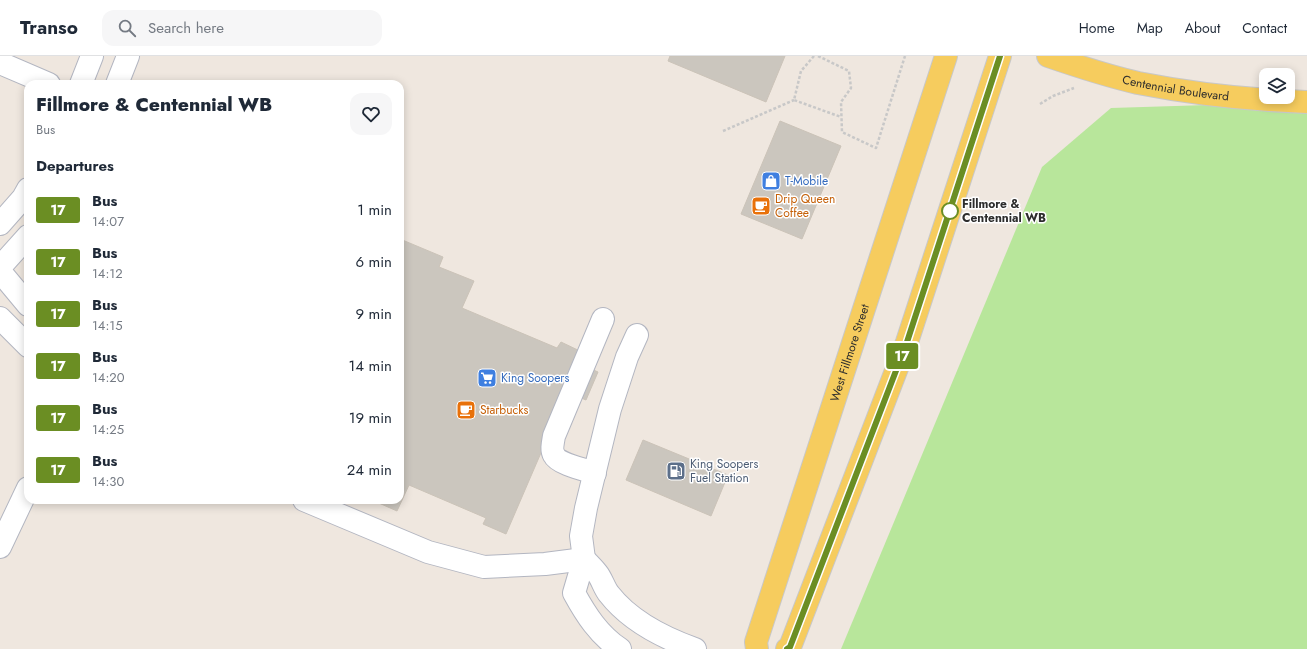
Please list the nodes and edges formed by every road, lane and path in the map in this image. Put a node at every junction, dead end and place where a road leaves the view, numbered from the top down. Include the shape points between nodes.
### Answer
1 (92, 56) edge
2 (128, 56) edge
3 (814, 56) edge
4 (818, 56) edge
5 (905, 56) edge
6 (946, 56) edge
7 (1000, 56) edge
8 (1048, 56) edge
9 (0, 63) edge
10 (40, 80) edge
11 (83, 80) edge
12 (119, 80) edge
13 (794, 100) junction
14 (1307, 102) edge
15 (841, 117) junction
16 (722, 131) dead end
17 (24, 199) edge
18 (0, 224) edge
19 (24, 241) edge
20 (1, 272) edge
21 (24, 300) edge
22 (0, 318) edge
23 (602, 320) dead end
24 (637, 335) dead end
25 (24, 342) edge
26 (595, 473) junction
27 (24, 496) edge
28 (314, 504) edge
29 (0, 547) edge
30 (584, 559) junction
31 (620, 649) edge
32 (695, 649) edge
33 (757, 649) edge
34 (787, 649) edge

1 - 11 street
2 - 12 street
3 - 13 path via 801,71
4 - 15 path via 848,71 851,88 841,102
5 - 15 path via 876,148 842,132
6 - 33 main road, West Fillmore Street via 756,642
7 - 34 main road via 907,342 790,647
8 - 14 main road, Centennial Boulevard via 1138,82 1202,93
9 - 10 street
13 - 15 path
13 - 16 path
17 - 18 street
19 - 20 street
20 - 21 street
22 - 25 street
23 - 26 street via 554,436 553,448 554,455 559,461
24 - 26 street via 610,410
26 - 30 street via 581,536
27 - 29 street
28 - 30 street via 428,552 484,567
30 - 31 street via 574,593 597,629
30 - 32 street via 597,573 609,594 626,610 670,640

